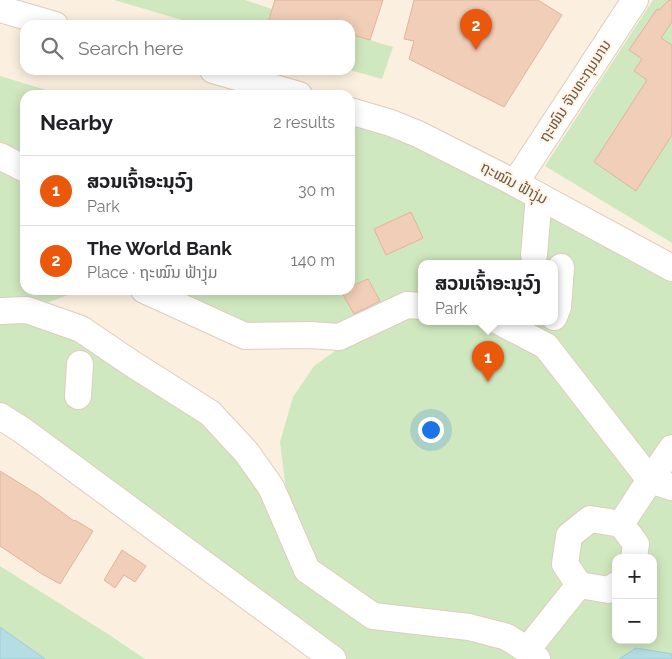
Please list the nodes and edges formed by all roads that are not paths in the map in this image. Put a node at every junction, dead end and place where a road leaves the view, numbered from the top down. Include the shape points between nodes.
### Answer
1 (635, 0) edge
2 (0, 9) edge
3 (38, 20) edge
4 (229, 75) edge
5 (282, 90) edge
6 (355, 112) edge
7 (0, 156) edge
8 (20, 167) edge
9 (515, 183) junction
10 (539, 196) junction
11 (534, 255) dead end
12 (561, 267) dead end
13 (672, 268) edge
14 (155, 295) edge
15 (418, 306) edge
16 (558, 307) edge
17 (0, 311) edge
18 (506, 325) edge
19 (552, 325) edge
20 (546, 346) junction
21 (80, 364) dead end
22 (78, 396) dead end
23 (0, 416) edge
24 (672, 448) edge
25 (661, 484) edge
26 (621, 524) junction
27 (635, 554) edge
28 (579, 585) junction
29 (612, 588) edge
30 (532, 654) edge
31 (333, 659) edge

1 - 9 street, ຖະໜົນ ຈັນທະກຸມມານ
2 - 3 street
4 - 5 street
6 - 9 street, ຖະໝົນ ຟ້າງຸ່ມ via 418,134
7 - 8 street
9 - 10 street, ຖະໝົນ ຟ້າງຸ່ມ
10 - 11 street
10 - 13 street, ຖະໝົນ ຟ້າງຸ່ມ
12 - 16 street
14 - 15 street via 245,336 339,337 407,305
17 - 30 street via 27,310 81,329 210,413 248,453 271,487 307,570 373,616 469,627 507,637
18 - 20 street
19 - 20 street
20 - 25 street
21 - 22 street
23 - 31 street
24 - 25 street
25 - 26 street
26 - 27 street via 636,544
26 - 28 street via 590,519 568,536 565,564
28 - 29 street
28 - 30 street

